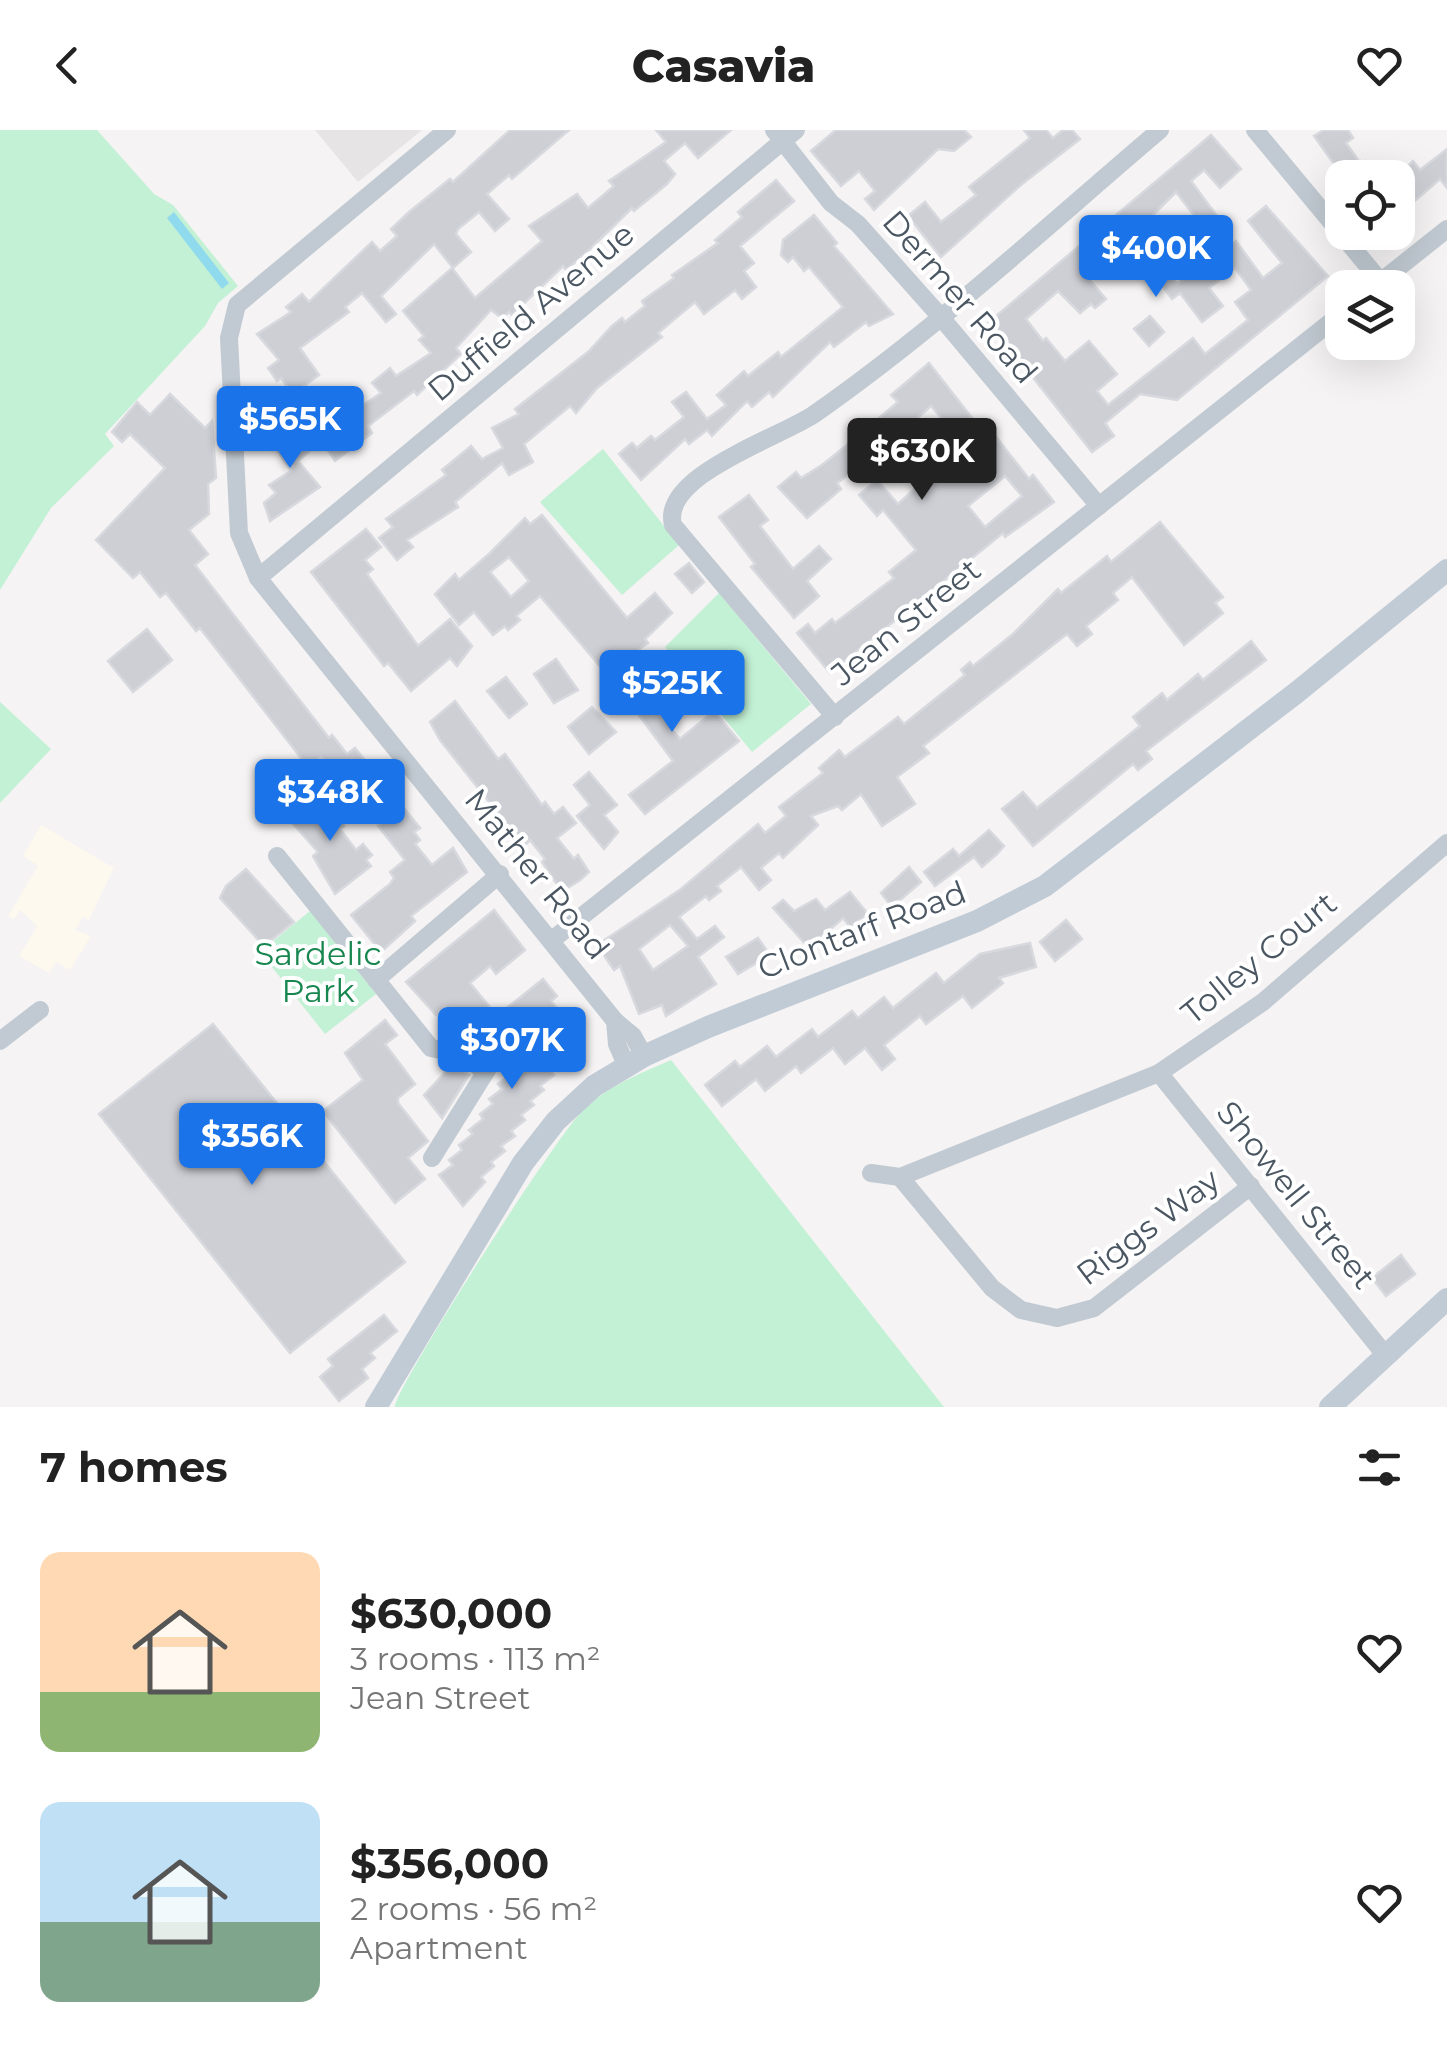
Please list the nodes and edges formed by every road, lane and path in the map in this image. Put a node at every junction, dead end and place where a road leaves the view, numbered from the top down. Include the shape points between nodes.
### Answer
1 (447, 130) edge
2 (1160, 130) edge
3 (1254, 130) edge
4 (784, 134) edge
5 (1447, 229) edge
6 (1365, 270) edge
7 (1396, 270) edge
8 (939, 315) junction
9 (1325, 326) edge
10 (1100, 506) junction
11 (1447, 570) edge
12 (258, 578) junction
13 (834, 718) junction
14 (1447, 844) edge
15 (277, 856) dead end
16 (500, 874) junction
17 (552, 940) junction
18 (376, 980) junction
19 (40, 1010) dead end
20 (511, 1031) dead end
21 (0, 1041) edge
22 (635, 1060) junction
23 (1158, 1072) junction
24 (486, 1074) junction
25 (432, 1158) dead end
26 (872, 1173) dead end
27 (900, 1177) junction
28 (1251, 1186) junction
29 (1447, 1299) edge
30 (1386, 1356) junction
31 (376, 1407) edge
32 (1330, 1407) edge

1 - 12 street, Mather Road via 237,305 229,338 238,533
2 - 8 street
3 - 6 street
4 - 8 street, Dermer Road via 831,204 858,224
4 - 12 street, Duffield Avenue
5 - 7 street
8 - 10 street, Dermer Road
8 - 13 street via 793,428 688,486 670,511 673,525
9 - 10 street, Jean Street
10 - 13 street, Jean Street
11 - 22 street, Clontarf Road via 1045,886 976,921
12 - 16 street, Mather Road
13 - 17 street, Jean Street
14 - 23 street, Tolley Court via 1263,1002
15 - 18 street
16 - 17 street, Mather Road
16 - 18 street
17 - 22 street, Mather Road via 633,1036
18 - 24 street via 431,1048 468,1056
19 - 21 street
20 - 24 street
22 - 31 street, Clontarf Road via 575,1101 537,1145
23 - 27 street, Tolley Court
23 - 28 street, Showell Street
24 - 25 street
26 - 27 street
27 - 28 street, Riggs Way via 992,1288 1021,1310 1058,1318 1094,1308
28 - 30 street, Showell Street
29 - 30 street
30 - 32 street

